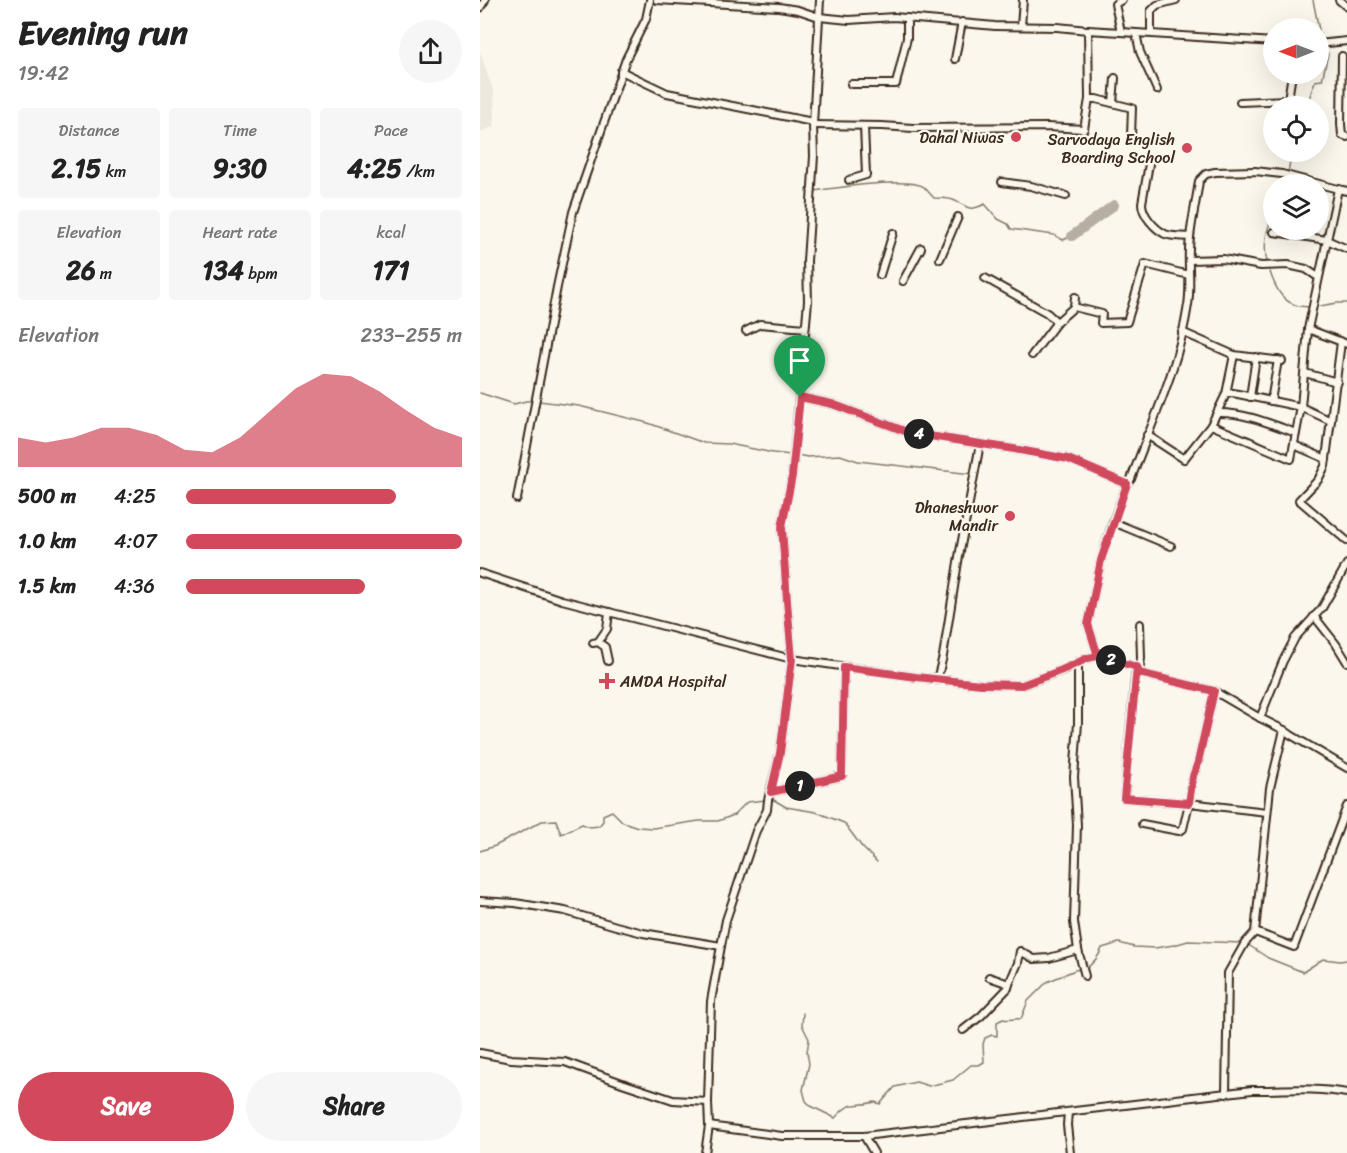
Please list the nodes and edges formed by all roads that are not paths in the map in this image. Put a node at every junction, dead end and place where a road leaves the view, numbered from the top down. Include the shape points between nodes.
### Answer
1 (485, 0) edge
2 (650, 0) edge
3 (657, 0) edge
4 (820, 0) edge
5 (1023, 0) edge
6 (1122, 0) edge
7 (1176, 0) edge
8 (1339, 0) edge
9 (1114, 2) edge
10 (1347, 7) edge
11 (480, 8) edge
12 (819, 17) junction
13 (907, 18) junction
14 (962, 22) junction
15 (1021, 26) junction
16 (1088, 30) junction
17 (1120, 32) junction
18 (1136, 33) junction
19 (1150, 33) junction
20 (1263, 41) edge
21 (1347, 41) edge
22 (1329, 43) edge
23 (1342, 56) dead end
24 (955, 59) dead end
25 (621, 71) junction
26 (1115, 78) dead end
27 (851, 84) dead end
28 (1157, 90) dead end
29 (1344, 91) edge
30 (1089, 99) junction
31 (1240, 102) dead end
32 (1263, 102) edge
33 (1113, 103) junction
34 (813, 123) junction
35 (864, 126) junction
36 (1131, 136) dead end
37 (1347, 137) edge
38 (1149, 164) dead end
39 (849, 180) dead end
40 (1002, 182) dead end
41 (1338, 189) junction
42 (1347, 191) edge
43 (1066, 196) dead end
44 (958, 217) dead end
45 (1329, 231) edge
46 (893, 233) dead end
47 (1190, 237) junction
48 (1327, 240) joint
49 (921, 248) dead end
50 (1347, 249) edge
51 (940, 258) dead end
52 (1190, 260) junction
53 (880, 275) dead end
54 (1189, 275) junction
55 (1318, 277) junction
56 (985, 278) dead end
57 (903, 281) dead end
58 (1075, 297) dead end
59 (1074, 307) junction
60 (1057, 322) junction
61 (805, 328) junction
62 (1308, 329) junction
63 (746, 330) dead end
64 (1182, 332) junction
65 (1344, 343) edge
66 (1032, 355) dead end
67 (1234, 355) junction
68 (1256, 357) junction
69 (1305, 373) junction
70 (1337, 382) junction
71 (1226, 394) junction
72 (800, 397) junction
73 (1250, 397) junction
74 (1271, 401) junction
75 (1301, 407) junction
76 (1217, 413) junction
77 (1331, 421) junction
78 (1211, 425) junction
79 (1296, 433) junction
80 (1147, 435) junction
81 (980, 444) junction
82 (1294, 445) junction
83 (1326, 459) junction
84 (1127, 484) junction
85 (517, 499) dead end
86 (1113, 522) junction
87 (1347, 541) edge
88 (1171, 546) dead end
89 (1347, 564) edge
90 (480, 573) edge
91 (609, 612) junction
92 (1314, 616) junction
93 (1140, 624) dead end
94 (1098, 656) junction
95 (792, 659) junction
96 (608, 661) dead end
97 (1078, 662) junction
98 (1347, 662) edge
99 (844, 667) junction
100 (1138, 670) junction
101 (937, 680) junction
102 (1214, 691) junction
103 (1260, 718) junction
104 (1284, 730) junction
105 (1347, 768) edge
106 (771, 792) junction
107 (1189, 803) junction
108 (1347, 806) edge
109 (1267, 812) junction
110 (1143, 824) dead end
111 (480, 901) edge
112 (1255, 932) junction
113 (721, 946) junction
114 (1078, 950) junction
115 (1085, 976) dead end
116 (989, 977) dead end
117 (1009, 984) junction
118 (963, 1030) dead end
119 (480, 1053) edge
120 (1347, 1093) edge
121 (1226, 1094) junction
122 (708, 1102) junction
123 (1068, 1112) junction
124 (709, 1126) junction
125 (864, 1136) junction
126 (705, 1153) edge
127 (874, 1153) edge
128 (1070, 1153) edge

1 - 11 street
2 - 25 street via 646,19
3 - 12 street via 780,8
4 - 12 street
5 - 15 street
6 - 9 street
7 - 19 street via 1157,5 1151,11
8 - 10 street
9 - 17 street
12 - 13 street via 856,21
12 - 34 street
13 - 14 street
13 - 27 street via 908,38 896,84
14 - 15 street
14 - 24 street
15 - 16 street
16 - 17 street
16 - 30 street
17 - 18 street
18 - 19 street
18 - 28 street
19 - 20 street
21 - 22 street
23 - 29 street
25 - 34 street via 667,93
25 - 85 street via 573,212
26 - 33 street
29 - 37 street via 1342,135
30 - 33 street
30 - 35 street via 1084,129
31 - 32 street
33 - 36 street via 1132,108
34 - 35 street
34 - 61 street
35 - 39 street via 866,176
38 - 47 street via 1142,203 1145,214 1167,235
40 - 43 street
41 - 42 street
41 - 45 street
41 - 47 street via 1256,171 1206,174 1199,181
44 - 51 street
46 - 53 street
47 - 52 street
48 - 50 street
48 - 55 street
49 - 57 street
52 - 54 street
52 - 55 street via 1288,265
54 - 59 street via 1145,264 1128,322 1101,323 1101,314
54 - 64 street via 1189,302
55 - 62 street
56 - 60 street
58 - 59 street
59 - 60 street
60 - 66 street
61 - 63 street via 760,324
61 - 72 street
62 - 65 street
62 - 69 street
64 - 67 street
64 - 80 street via 1167,388
65 - 70 street
67 - 68 street
67 - 71 street
68 - 73 street
68 - 74 street via 1280,361
69 - 70 street
69 - 75 street
70 - 77 street
71 - 73 street
71 - 76 street
72 - 81 street via 832,404 910,433
72 - 95 street via 782,527
73 - 74 street
74 - 75 street
75 - 77 street
75 - 79 street
76 - 78 street
76 - 79 street via 1270,423
77 - 83 street
78 - 80 street via 1184,459
78 - 82 street via 1291,459
79 - 82 street
80 - 84 street
81 - 84 street via 1068,459
81 - 101 street
82 - 83 street
83 - 87 street via 1318,480 1299,500
84 - 86 street
86 - 88 street
86 - 94 street via 1088,624
89 - 92 street via 1322,609
90 - 91 street
91 - 95 street
91 - 96 street via 607,629 595,643 605,647
92 - 98 street
92 - 103 street via 1295,638
93 - 100 street
94 - 97 street
94 - 100 street
95 - 99 street
95 - 106 street
97 - 101 street via 1022,685
97 - 114 street via 1074,777 1074,922
99 - 101 street
99 - 106 street via 842,776
100 - 102 street
100 - 107 street via 1123,797
102 - 103 street
102 - 107 street
103 - 104 street
104 - 105 street
104 - 109 street
106 - 113 street via 726,920
107 - 109 street
107 - 110 street via 1183,829 1179,831
108 - 112 street via 1294,946
109 - 112 street
111 - 113 street via 565,911 616,927
112 - 121 street via 1228,973
113 - 122 street via 711,1001
114 - 115 street
114 - 117 street via 1034,959 1020,951
116 - 117 street
117 - 118 street
119 - 122 street via 565,1062 673,1100
120 - 121 street via 1304,1089
121 - 123 street
122 - 124 street
123 - 125 street
123 - 128 street
124 - 125 street via 782,1136
124 - 126 street
125 - 127 street

